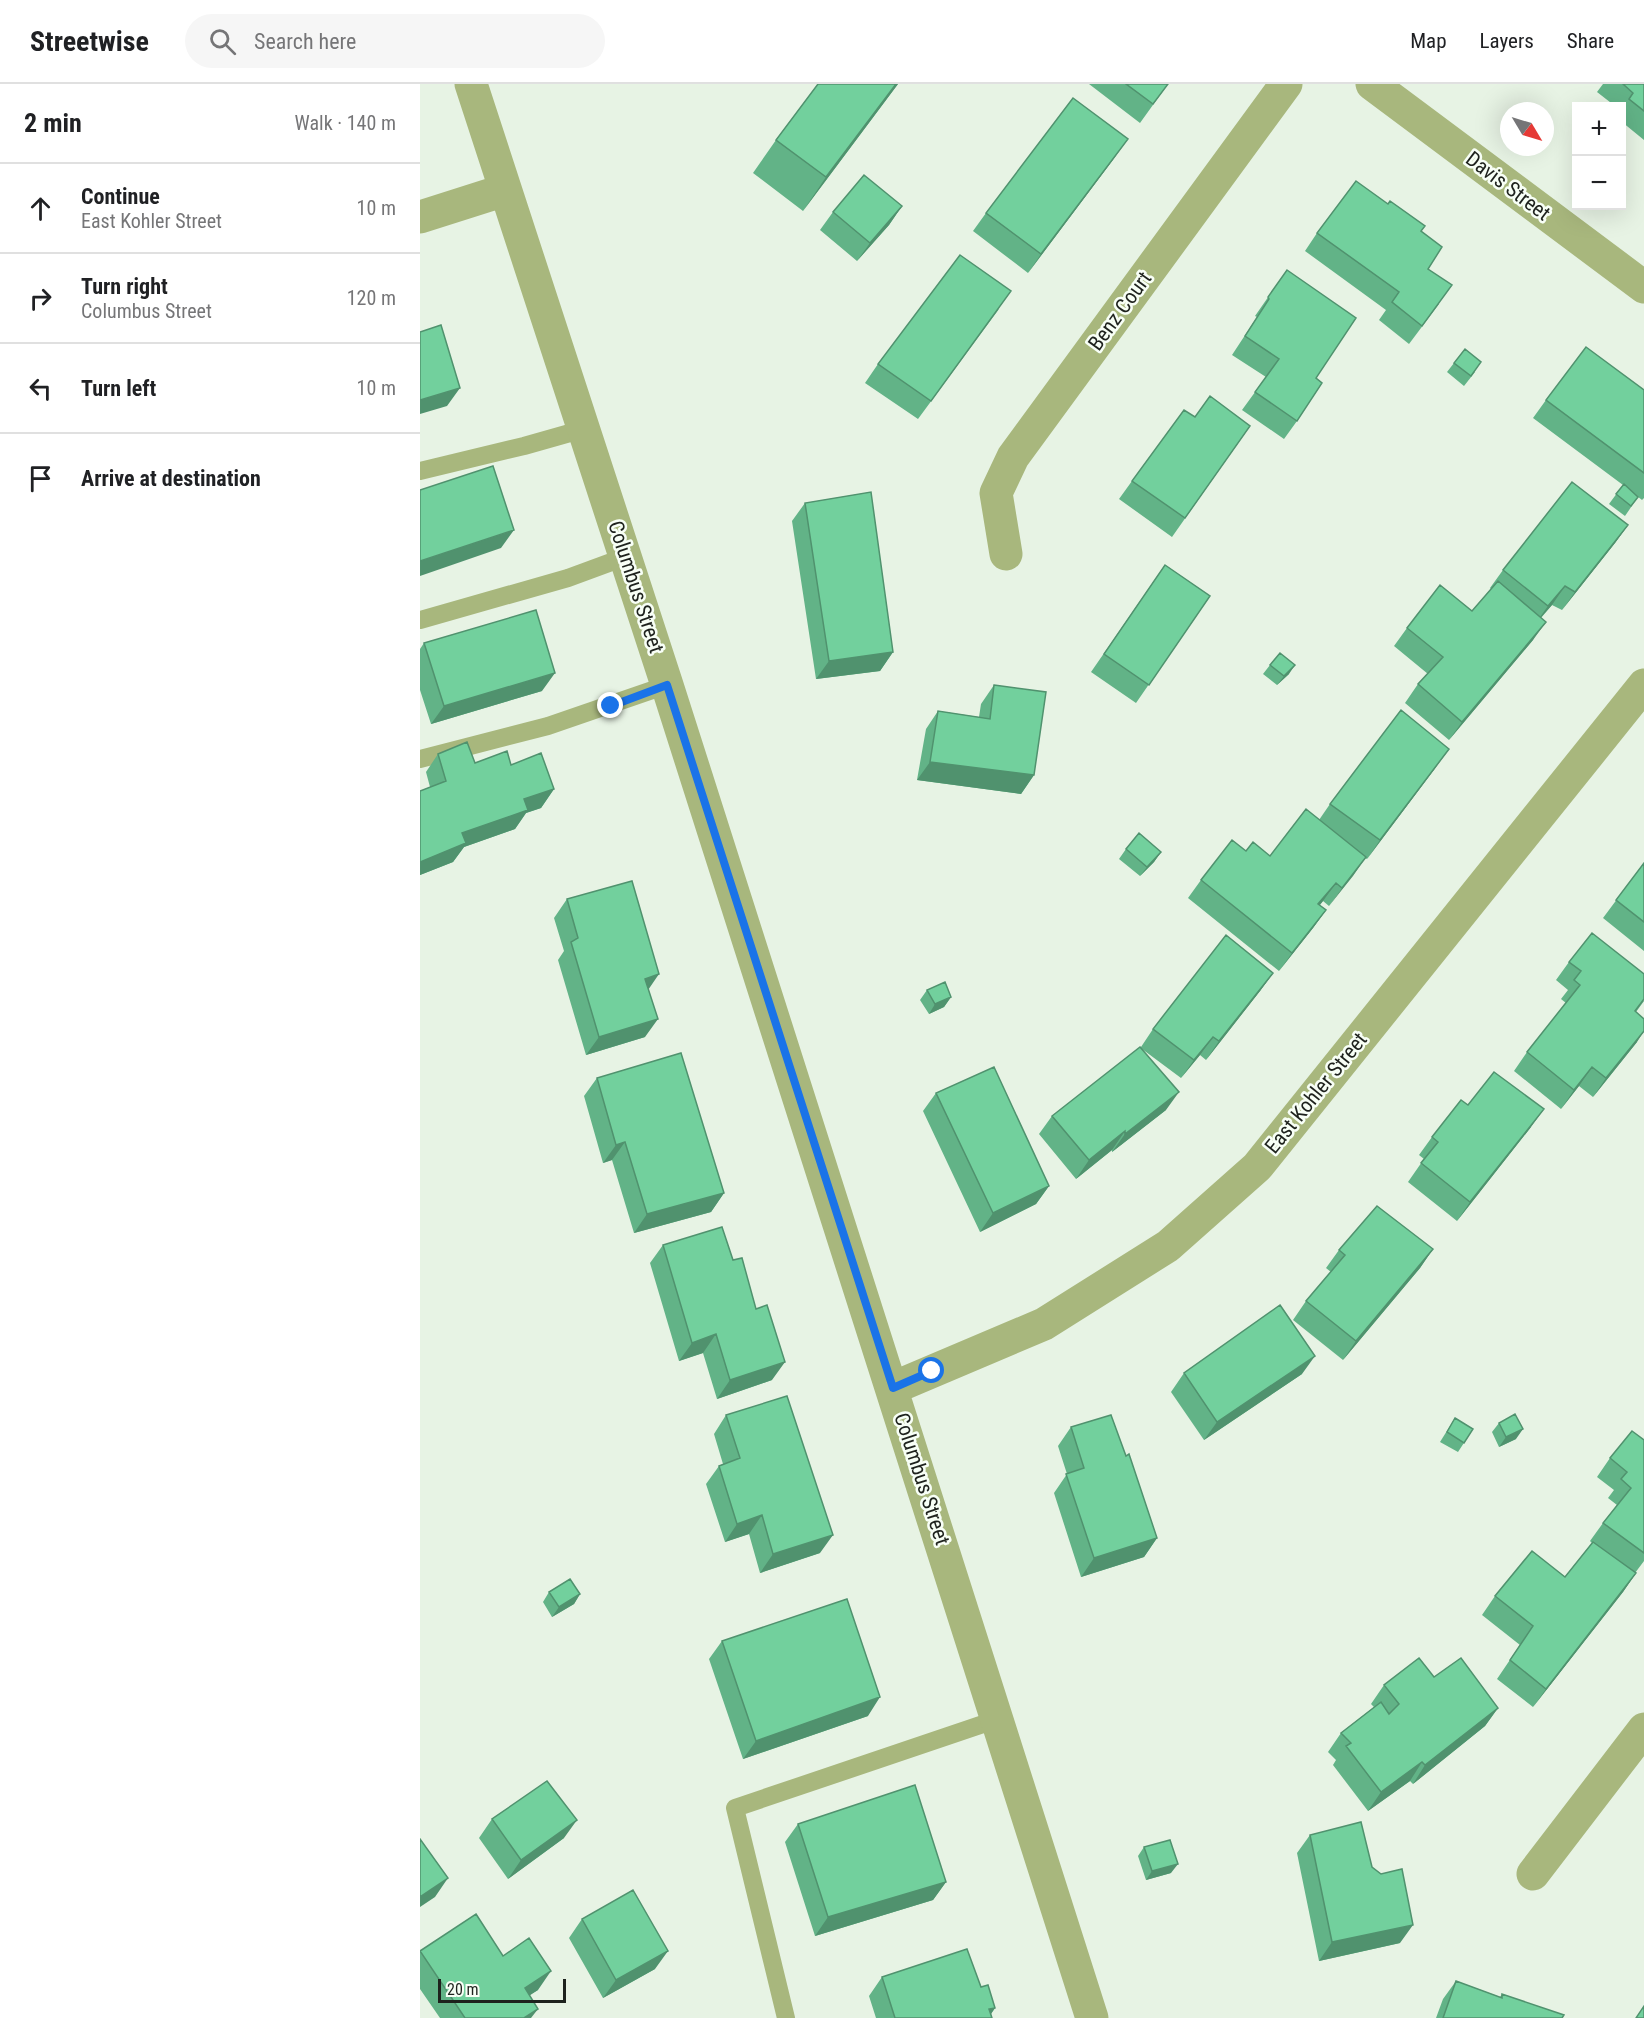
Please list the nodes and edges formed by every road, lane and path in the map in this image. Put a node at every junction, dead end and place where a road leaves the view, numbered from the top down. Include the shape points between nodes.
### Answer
1 (471, 84) edge
2 (1286, 84) edge
3 (1372, 84) edge
4 (505, 190) junction
5 (420, 217) edge
6 (1644, 287) edge
7 (584, 429) junction
8 (420, 471) edge
9 (1006, 554) dead end
10 (625, 557) junction
11 (420, 620) edge
12 (667, 685) junction
13 (1644, 685) edge
14 (420, 759) edge
15 (893, 1388) junction
16 (998, 1719) junction
17 (1644, 1729) edge
18 (1533, 1874) dead end
19 (786, 2018) edge
20 (1092, 2018) edge

1 - 4 street, Columbus Street
2 - 9 street, Benz Court via 1013,457 996,493
3 - 6 street, Davis Street
4 - 5 street
4 - 7 street, Columbus Street
7 - 8 lane
7 - 10 street, Columbus Street
10 - 11 lane via 568,578
10 - 12 street, Columbus Street
12 - 14 lane via 548,726
12 - 15 street, Columbus Street
13 - 15 street, East Kohler Street via 1257,1167 1168,1246 1044,1324
15 - 16 street, Columbus Street
16 - 19 lane via 735,1808
16 - 20 street, Columbus Street
17 - 18 street

